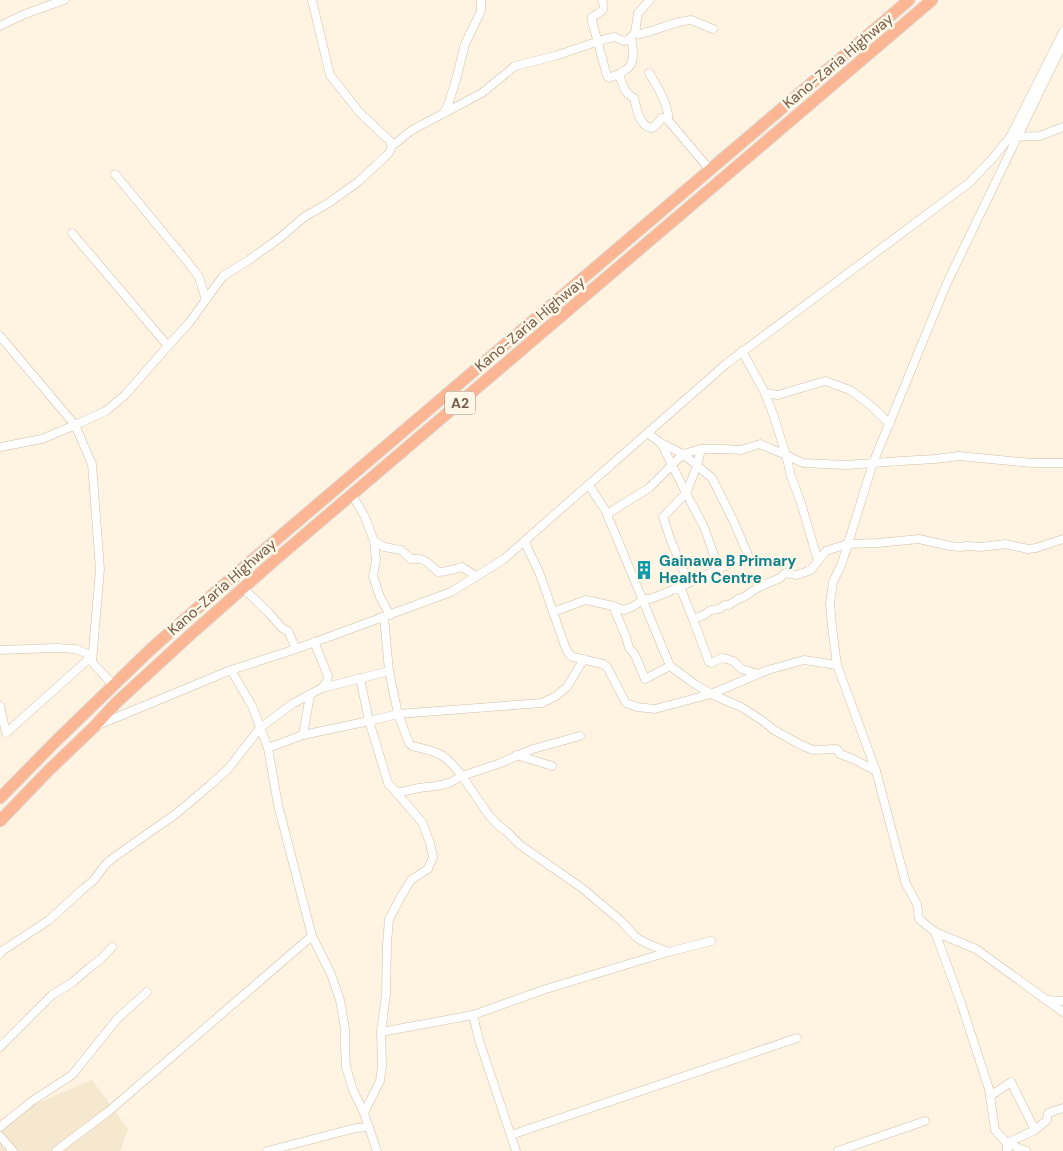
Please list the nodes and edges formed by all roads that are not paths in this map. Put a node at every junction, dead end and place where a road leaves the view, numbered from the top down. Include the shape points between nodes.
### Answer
1 (64, 0) edge
2 (312, 0) edge
3 (481, 0) edge
4 (602, 0) edge
5 (650, 0) edge
6 (909, 0) edge
7 (932, 0) edge
8 (0, 26) edge
9 (713, 29) dead end
10 (1063, 32) edge
11 (633, 35) junction
12 (598, 41) junction
13 (1063, 44) edge
14 (649, 73) dead end
15 (619, 75) junction
16 (444, 113) junction
17 (668, 120) junction
18 (1063, 128) edge
19 (1014, 138) junction
20 (392, 146) junction
21 (710, 170) junction
22 (115, 174) dead end
23 (72, 233) dead end
24 (206, 300) junction
25 (0, 336) edge
26 (168, 346) junction
27 (742, 351) junction
28 (765, 393) junction
29 (890, 424) junction
30 (76, 425) junction
31 (648, 433) junction
32 (661, 443) junction
33 (0, 447) edge
34 (701, 448) junction
35 (683, 454) junction
36 (786, 455) junction
37 (873, 463) junction
38 (1063, 463) edge
39 (672, 465) junction
40 (697, 466) junction
41 (589, 485) junction
42 (686, 492) junction
43 (352, 495) junction
44 (607, 514) junction
45 (1063, 539) edge
46 (374, 541) junction
47 (525, 542) junction
48 (847, 544) junction
49 (818, 561) junction
50 (719, 569) junction
51 (476, 576) junction
52 (689, 583) junction
53 (680, 587) junction
54 (243, 588) junction
55 (643, 600) junction
56 (612, 606) junction
57 (553, 612) junction
58 (387, 616) junction
59 (693, 619) junction
60 (314, 642) junction
61 (296, 648) junction
62 (0, 650) edge
63 (92, 656) junction
64 (584, 659) junction
65 (837, 664) junction
66 (670, 666) junction
67 (231, 670) junction
68 (389, 671) junction
69 (758, 674) junction
70 (360, 678) junction
71 (113, 685) junction
72 (322, 688) junction
73 (711, 694) junction
74 (310, 695) junction
75 (0, 706) edge
76 (398, 714) junction
77 (369, 721) junction
78 (94, 727) junction
79 (260, 728) junction
80 (3, 736) edge
81 (303, 736) junction
82 (580, 736) dead end
83 (268, 748) junction
84 (516, 755) junction
85 (552, 766) dead end
86 (876, 771) junction
87 (462, 776) junction
88 (396, 793) junction
89 (0, 798) edge
90 (0, 821) edge
91 (935, 932) junction
92 (312, 936) junction
93 (712, 940) dead end
94 (112, 947) dead end
95 (668, 952) junction
96 (0, 954) edge
97 (147, 992) dead end
98 (1046, 1000) junction
99 (1063, 1001) edge
100 (1063, 1012) edge
101 (473, 1015) junction
102 (381, 1032) junction
103 (798, 1038) dead end
104 (0, 1047) edge
105 (990, 1096) junction
106 (1063, 1108) edge
107 (364, 1113) junction
108 (924, 1121) dead end
109 (0, 1127) edge
110 (369, 1127) junction
111 (1035, 1130) junction
112 (511, 1135) junction
113 (0, 1136) edge
114 (1007, 1147) edge
115 (13, 1151) edge
116 (56, 1151) edge
117 (267, 1151) edge
118 (377, 1151) edge
119 (516, 1151) edge
120 (838, 1151) edge
121 (1026, 1151) edge

1 - 8 street
2 - 20 street via 330,75
3 - 16 street via 481,11 465,44 450,102
4 - 12 street via 603,10 592,17
5 - 11 street via 638,13
6 - 21 highway, Kano-Zaria Highway / A2
7 - 43 highway, Kano-Zaria Highway / A2
9 - 11 street via 688,20
10 - 19 street
11 - 12 street via 623,41 615,37
11 - 15 street via 631,64
12 - 15 street via 607,76
12 - 16 street via 515,66 482,93
13 - 19 street
14 - 17 street via 667,110
15 - 17 street via 646,126 654,127 662,118
16 - 20 street via 412,130
17 - 21 street
18 - 19 street via 1040,136
19 - 27 street via 969,183
19 - 29 street via 946,284
20 - 24 street via 389,153 358,182 223,276
21 - 71 highway, Kano-Zaria Highway / A2 via 243,568
22 - 24 street via 199,277
23 - 26 street
24 - 26 street
25 - 30 street
26 - 30 street via 125,395 106,411
27 - 28 street
27 - 31 street
28 - 29 street via 778,395 825,381 850,390
28 - 36 street
29 - 37 street
30 - 33 street via 42,439
30 - 63 street via 92,464 100,569
31 - 32 street
31 - 41 street
32 - 35 street
32 - 39 street
34 - 35 street
34 - 36 street via 741,450 760,444
34 - 40 street
35 - 39 street
35 - 40 street
36 - 37 street via 803,463
36 - 49 street
37 - 38 street via 959,456
37 - 48 street
39 - 42 street
39 - 44 street via 649,488
40 - 42 street
40 - 50 street via 712,478 748,555
41 - 44 street
41 - 47 street
42 - 50 street via 704,527
42 - 52 street via 663,517
43 - 46 street
43 - 54 highway, Kano-Zaria Highway / A2
44 - 55 street
45 - 48 street via 1028,549 1004,544 960,547 919,539
46 - 51 street via 384,548 400,550 411,559 426,561 438,572 462,567
46 - 58 street via 376,560 373,576
47 - 51 street via 504,560
47 - 57 street
48 - 49 street via 826,551
48 - 65 street via 833,582 830,603
49 - 59 street via 811,570 797,575 785,573 730,605
50 - 52 street
51 - 58 street via 450,592
52 - 53 street
53 - 55 street
53 - 59 street
54 - 61 street via 288,631
54 - 78 highway, Kano-Zaria Highway / A2
55 - 56 street via 624,610
55 - 66 street
56 - 57 street via 586,600
56 - 66 street via 645,679
57 - 64 street via 569,654
58 - 60 street
58 - 68 street
59 - 69 street via 709,662 727,658 742,669
60 - 61 street
60 - 72 street via 328,676
61 - 67 street
62 - 63 street via 76,649
63 - 71 street via 92,662
63 - 80 street
64 - 73 street via 607,667 626,702 637,707 655,709
64 - 76 street via 566,687 542,703
65 - 69 street via 804,660
65 - 86 street
66 - 73 street
67 - 78 street
67 - 79 street via 252,706
68 - 70 street
68 - 76 street
69 - 73 street
70 - 72 street
70 - 77 street
71 - 89 highway, Kano-Zaria Highway / A2
72 - 74 street
73 - 86 street via 764,720 774,730 801,745 813,750 837,748 840,754
74 - 79 street
74 - 81 street
75 - 80 street
76 - 77 street
76 - 87 street via 412,746 438,752
77 - 81 street
77 - 88 street via 388,783
78 - 90 highway, Kano-Zaria Highway / A2
79 - 83 street
79 - 96 street via 228,769 178,813 113,858 94,880 49,920
81 - 83 street
82 - 84 street
83 - 92 street via 278,805
84 - 85 street
84 - 87 street
86 - 91 street via 906,884 917,904 919,919
87 - 88 street via 449,783
87 - 95 street via 488,814 520,845 582,888 637,938
88 - 102 street via 422,822 433,857 428,869 411,880 389,919
91 - 98 street via 976,949
91 - 105 street
92 - 107 street via 332,974 340,1000 346,1067
92 - 116 street via 109,1111
93 - 95 street
94 - 104 street via 73,982 52,995
95 - 101 street
97 - 109 street via 118,1018 72,1075 32,1100
98 - 99 street
98 - 100 street
101 - 102 street
101 - 112 street
102 - 107 street via 380,1081
103 - 112 street
105 - 111 street via 1011,1082
105 - 114 street via 996,1130
106 - 111 street via 1048,1113 1047,1120
107 - 110 street
108 - 120 street
110 - 117 street
110 - 118 street
111 - 114 street
112 - 119 street
113 - 115 street
114 - 121 street

